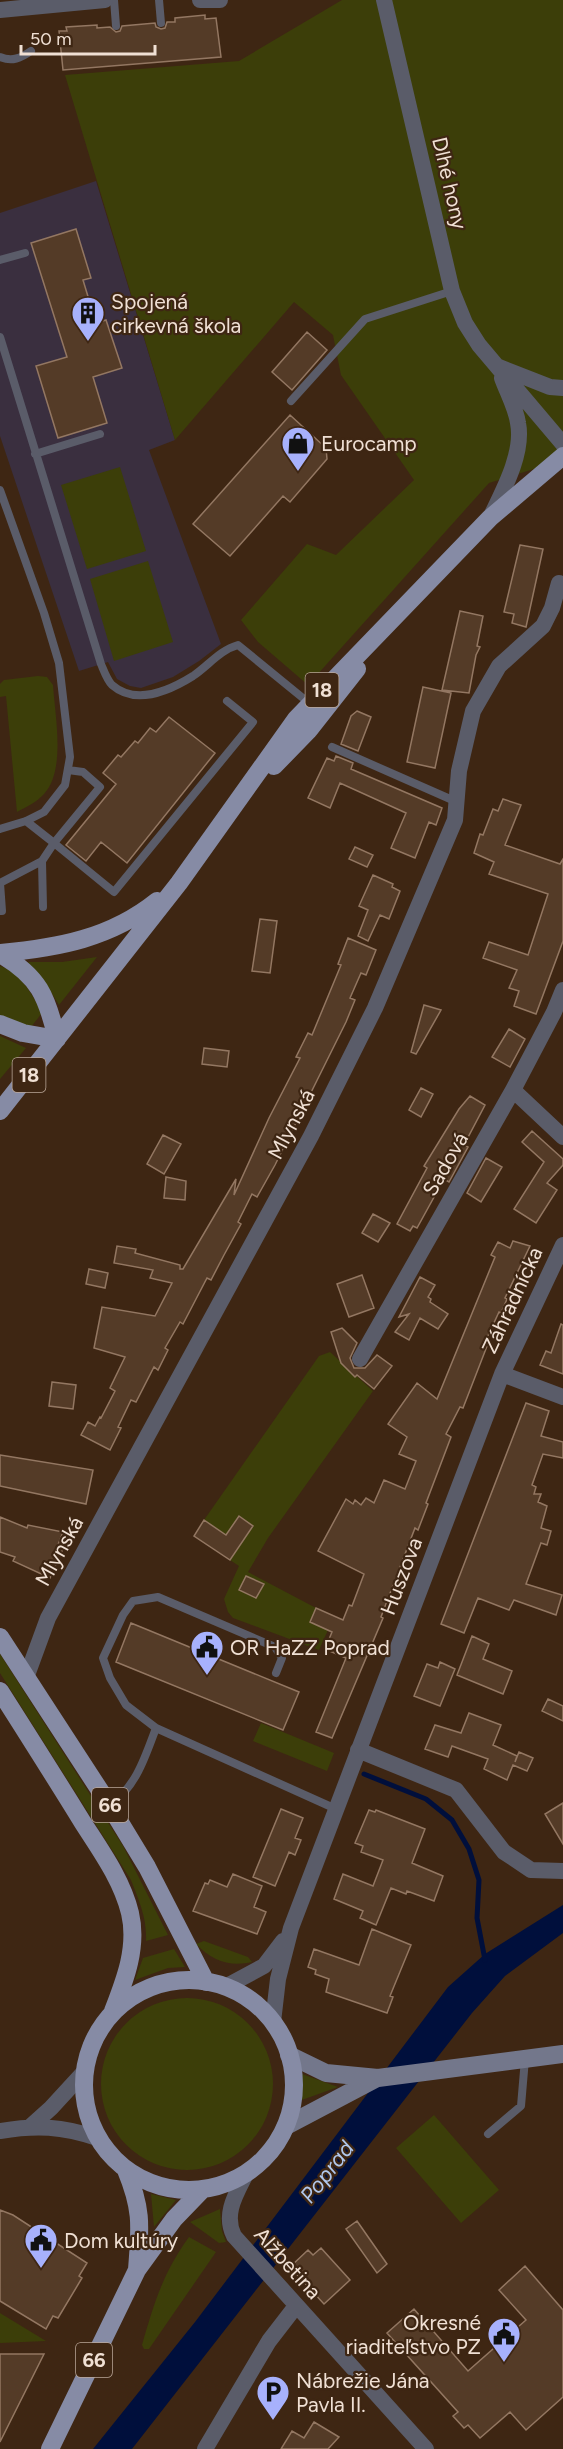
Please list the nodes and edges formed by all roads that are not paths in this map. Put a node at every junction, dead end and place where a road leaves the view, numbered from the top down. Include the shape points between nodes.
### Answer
1 (105, 0) edge
2 (114, 0) edge
3 (159, 0) edge
4 (200, 0) edge
5 (220, 0) edge
6 (384, 0) edge
7 (0, 10) edge
8 (161, 22) dead end
9 (116, 26) dead end
10 (31, 51) dead end
11 (0, 57) edge
12 (25, 253) dead end
13 (0, 260) edge
14 (452, 291) junction
15 (0, 337) edge
16 (497, 366) junction
17 (563, 388) edge
18 (291, 401) dead end
19 (100, 434) dead end
20 (563, 444) edge
21 (34, 454) junction
22 (563, 456) edge
23 (0, 490) edge
24 (490, 518) junction
25 (559, 584) dead end
26 (423, 585) junction
27 (227, 701) dead end
28 (309, 703) junction
29 (332, 747) dead end
30 (68, 770) junction
31 (457, 802) junction
32 (234, 807) junction
33 (26, 821) junction
34 (0, 829) edge
35 (54, 843) junction
36 (42, 861) junction
37 (179, 883) junction
38 (43, 907) dead end
39 (0, 911) edge
40 (0, 954) edge
41 (563, 990) edge
42 (0, 1024) edge
43 (57, 1039) junction
44 (513, 1090) junction
45 (0, 1111) edge
46 (563, 1137) edge
47 (563, 1245) edge
48 (360, 1359) dead end
49 (502, 1374) junction
50 (563, 1397) edge
51 (0, 1636) edge
52 (276, 1673) dead end
53 (27, 1678) junction
54 (0, 1691) edge
55 (0, 1716) edge
56 (156, 1728) junction
57 (358, 1750) junction
58 (49, 1768) junction
59 (110, 1806) junction
60 (336, 1809) junction
61 (563, 1871) edge
62 (291, 1928) junction
63 (206, 1982) junction
64 (225, 1987) junction
65 (113, 2013) junction
66 (273, 2022) junction
67 (563, 2054) edge
68 (289, 2055) junction
69 (525, 2059) junction
70 (85, 2071) junction
71 (378, 2078) junction
72 (31, 2126) junction
73 (286, 2126) junction
74 (0, 2131) edge
75 (488, 2134) dead end
76 (97, 2138) junction
77 (126, 2170) junction
78 (246, 2174) junction
79 (202, 2190) junction
80 (137, 2270) junction
81 (296, 2306) junction
82 (50, 2449) edge
83 (205, 2449) edge
84 (426, 2449) edge

1 - 7 street
2 - 9 lane
3 - 8 lane
4 - 5 street
6 - 14 street, Dlhé hony
10 - 11 lane via 8,60
12 - 13 lane
14 - 16 street, Dlhé hony via 465,323
14 - 18 lane via 365,319
15 - 21 lane
16 - 17 street, Dlhé hony via 550,387
16 - 20 street, Dlhé hony
16 - 24 street via 519,424 516,454
19 - 21 lane
21 - 28 lane via 110,684 140,696 165,691 238,645
22 - 24 main road, 18
23 - 30 lane via 59,663 70,757
24 - 26 main road, 18
25 - 31 street, Mlynská via 543,626 499,666 473,711 459,771
26 - 28 main road, 18
26 - 32 main road, 18 via 309,730
27 - 35 lane via 253,722 114,892
28 - 32 main road, 18
29 - 31 lane
30 - 33 lane via 65,786 44,812
30 - 35 lane via 83,772 100,787
31 - 53 street, Mlynská via 444,848 375,1008 311,1136 48,1618
32 - 37 main road, 18
33 - 34 lane
33 - 35 lane
35 - 36 lane
36 - 38 lane
36 - 39 lane via 0,883
37 - 40 main road via 141,913 104,933 70,944
37 - 43 main road, 18
40 - 43 main road via 29,974 40,988
41 - 44 street, Sadová
42 - 43 main road
43 - 45 main road, 18
44 - 46 street
44 - 48 street, Sadová
47 - 49 street, Záhradnícka
49 - 50 street
49 - 57 street, Huszova
51 - 53 main road, 66
52 - 56 lane via 282,1658 275,1647 158,1597 133,1601 103,1658 126,1705
53 - 59 main road, 66
54 - 58 main road, 66
55 - 58 main road
56 - 59 lane via 139,1772 125,1794
56 - 60 lane
57 - 60 street, Huszova
57 - 61 street via 456,1790 504,1852 531,1870
58 - 65 main road, 66 via 119,1884 130,1914 129,1968
59 - 63 main road, 66 via 147,1867
60 - 62 street, Huszova
62 - 64 street, Huszova via 264,1966
62 - 66 street, Huszova via 278,1979
63 - 64 main road, 66
63 - 65 main road, 66 via 172,1982 150,1988
64 - 66 main road, 66 via 243,1995
65 - 70 main road, 66 via 94,2040
66 - 68 main road, 66
67 - 69 street
68 - 71 street via 326,2073
68 - 73 main road, 66 via 294,2091
69 - 71 street
69 - 75 lane via 521,2106
70 - 72 street
70 - 76 main road, 66 via 84,2098
71 - 73 street
72 - 74 street
72 - 76 street via 70,2129
73 - 78 main road, 66 via 269,2153
76 - 77 main road, 66
77 - 79 main road, 66 via 161,2187
77 - 80 main road, 66 via 140,2214
78 - 79 main road, 66
78 - 81 street, Alžbetina via 231,2204 229,2225 234,2236
79 - 80 main road, 66 via 174,2219
80 - 82 main road, 66
81 - 83 street via 269,2341
81 - 84 street, Alžbetina

